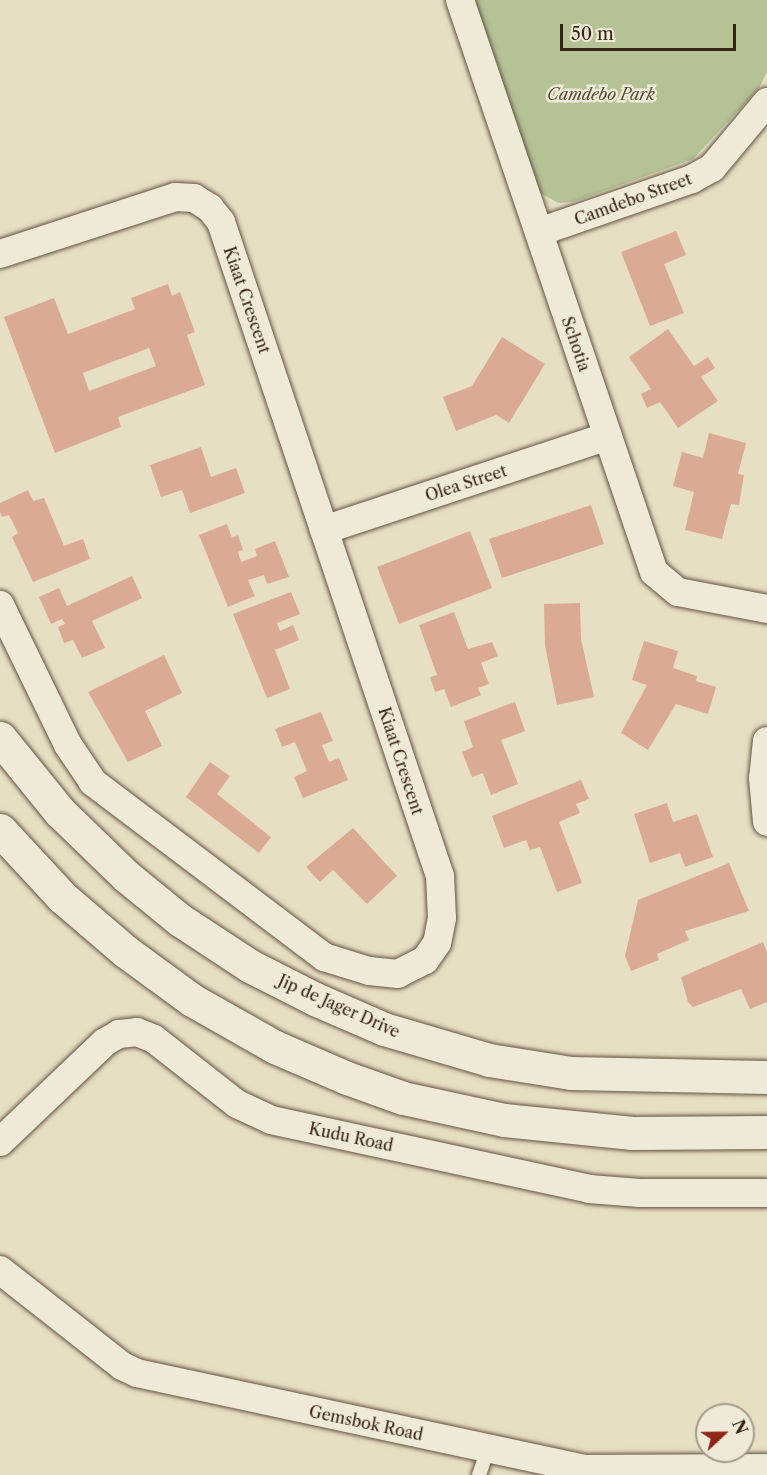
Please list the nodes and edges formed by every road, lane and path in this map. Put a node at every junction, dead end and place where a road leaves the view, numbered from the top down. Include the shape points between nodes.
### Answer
1 (460, 0) edge
2 (767, 102) edge
3 (539, 232) junction
4 (0, 254) edge
5 (608, 436) junction
6 (324, 530) junction
7 (0, 605) edge
8 (767, 609) edge
9 (0, 738) edge
10 (767, 741) edge
11 (766, 816) edge
12 (0, 830) edge
13 (767, 1077) edge
14 (767, 1132) edge
15 (0, 1142) edge
16 (767, 1193) edge
17 (0, 1270) edge
18 (483, 1462) edge
19 (767, 1468) edge

1 - 3 street, Schotia
2 - 3 street, Camdebo Street via 712,168 692,179
3 - 5 street, Schotia
4 - 6 street, Kiaat Crescent via 175,197 194,198 210,208 221,222
5 - 6 street, Olea Street
5 - 8 street, Schotia via 654,572 664,583 678,592
6 - 7 street, Kiaat Crescent via 440,876 443,900 437,944 425,960 398,974 369,971 324,957 93,782 68,746
9 - 13 main road, Jip de Jager Drive via 60,812 126,876 180,920 250,966 315,999 384,1029 489,1060 571,1073
10 - 11 street via 763,778
12 - 14 main road via 62,897 125,951 192,1000 275,1047 348,1078 403,1098 504,1120 632,1133
15 - 16 street, Kudu Road via 105,1042 119,1034 137,1032 154,1039 237,1104 271,1120 589,1189
17 - 18 street, Gemsbok Road via 130,1370
18 - 19 street, Gemsbok Road via 606,1471

